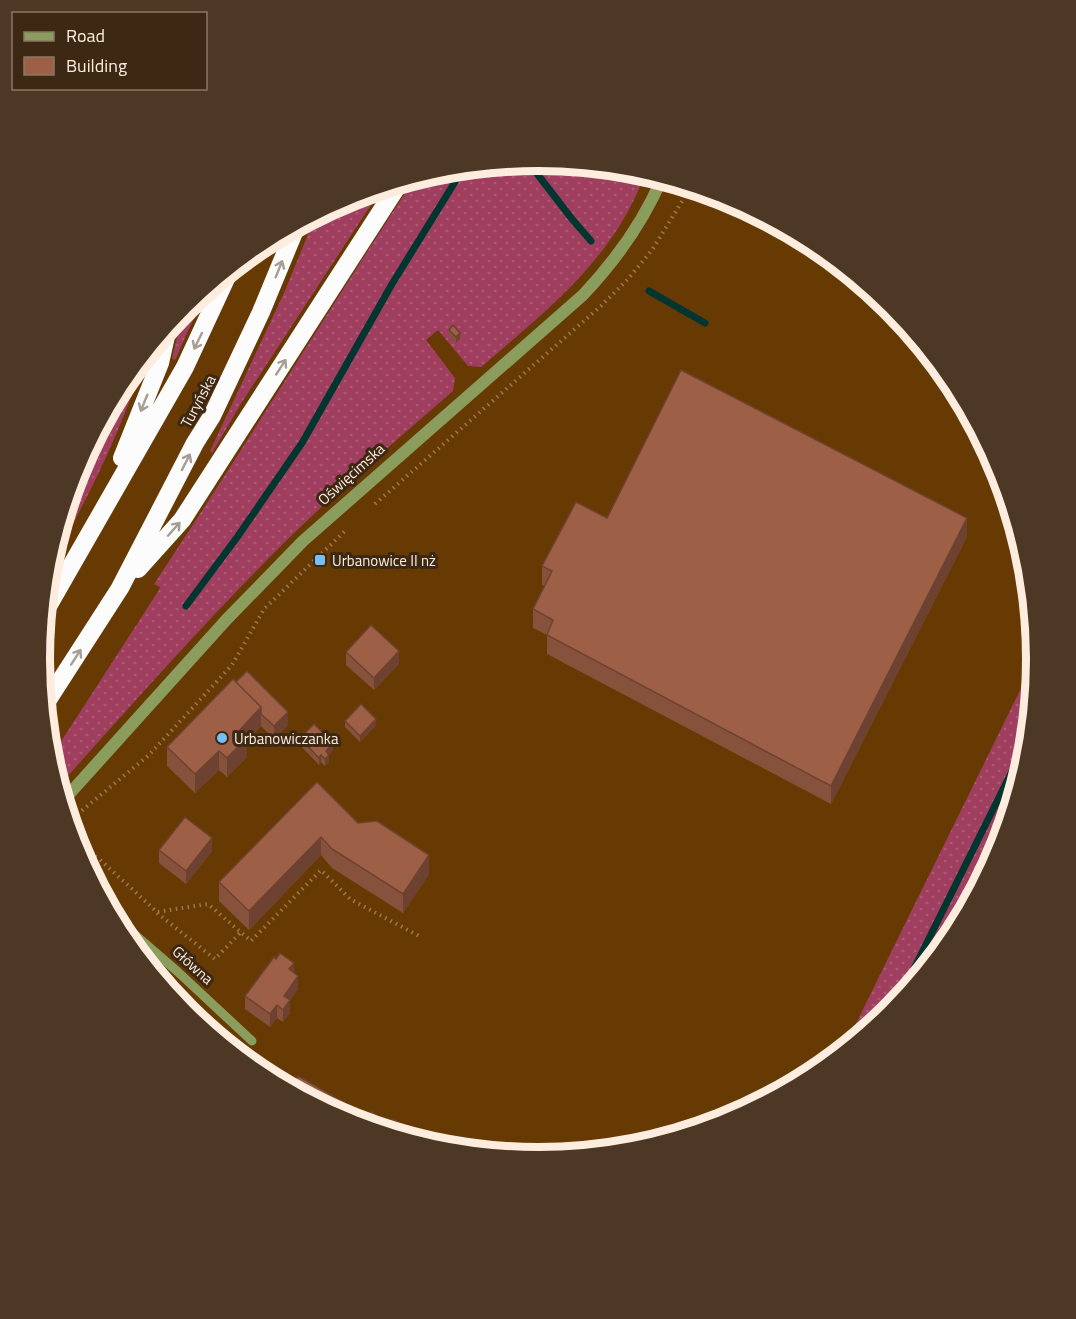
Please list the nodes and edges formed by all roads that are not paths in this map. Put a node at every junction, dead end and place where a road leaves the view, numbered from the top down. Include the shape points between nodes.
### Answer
1 (658, 187) edge
2 (393, 193) edge
3 (292, 237) edge
4 (222, 287) edge
5 (164, 345) edge
6 (99, 517) junction
7 (120, 588) junction
8 (54, 596) edge
9 (51, 695) edge
10 (69, 795) edge
11 (134, 934) edge
12 (252, 1041) dead end

1 - 10 street, Oświęcimska via 622,251 596,281 303,541
7 -> 2 highway via 182,520
7 -> 3 highway, Turyńska via 212,416
4 -> 6 highway, Turyńska via 185,367
5 -> 6 highway
6 - 8 highway
9 -> 7 highway
11 - 12 lane, Główna

